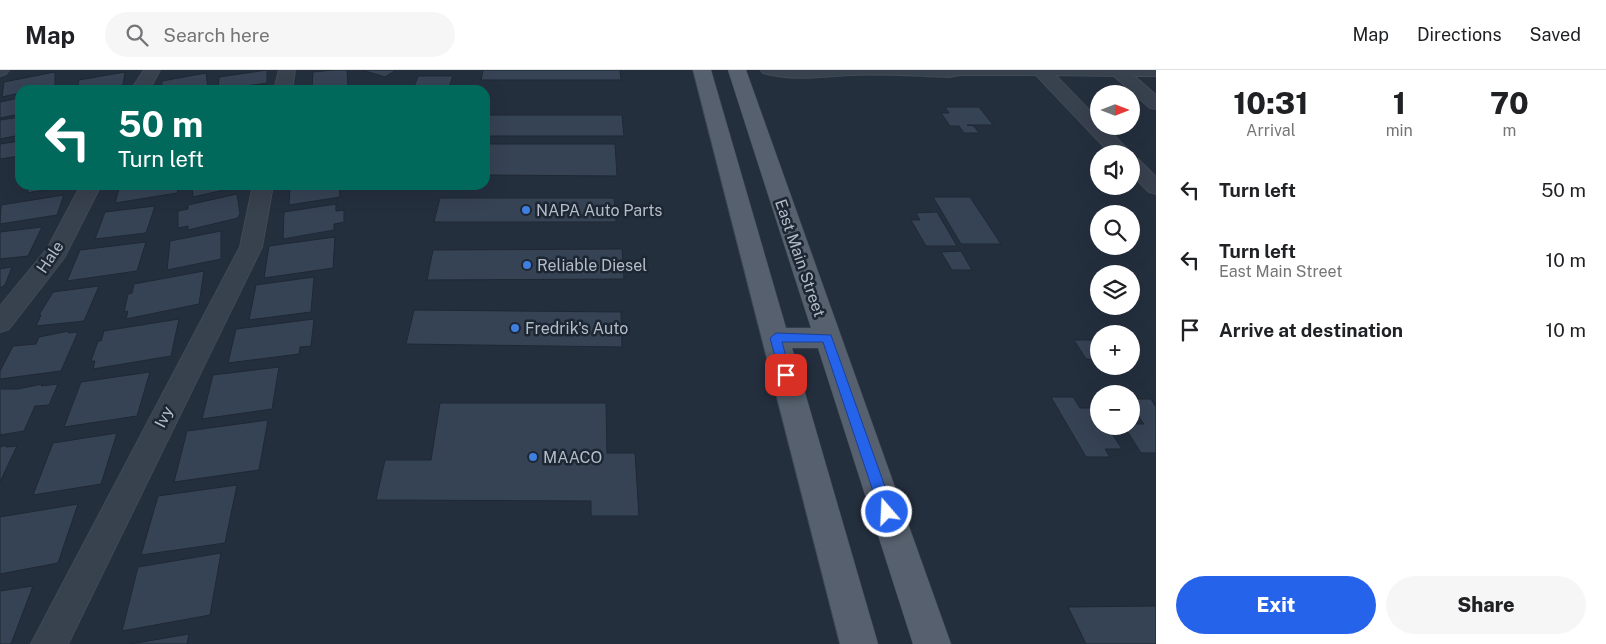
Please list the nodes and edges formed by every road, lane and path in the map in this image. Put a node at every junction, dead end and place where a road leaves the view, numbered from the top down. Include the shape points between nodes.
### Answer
1 (152, 70) edge
2 (287, 70) edge
3 (702, 70) edge
4 (736, 70) edge
5 (769, 70) edge
6 (848, 70) edge
7 (906, 70) edge
8 (960, 70) edge
9 (1041, 70) edge
10 (1117, 70) edge
11 (1156, 71) edge
12 (143, 85) edge
13 (283, 85) edge
14 (1156, 104) edge
15 (1113, 145) edge
16 (1140, 172) edge
17 (1156, 188) edge
18 (88, 190) edge
19 (262, 190) edge
20 (0, 324) edge
21 (776, 338) junction
22 (827, 338) junction
23 (49, 644) edge
24 (859, 644) edge
25 (932, 644) edge

1 - 12 lane
2 - 13 lane
3 - 21 main road
4 - 22 main road, East Main Street
5 - 6 lane via 786,74
6 - 7 lane
7 - 8 lane
8 - 9 lane
9 - 10 lane
9 - 15 lane
10 - 11 lane
10 - 14 lane
16 - 17 lane
18 - 20 lane, Hale via 56,253
19 - 23 lane, Ivy via 251,247
21 - 22 main road
21 - 24 main road
22 - 25 main road, East Main Street

